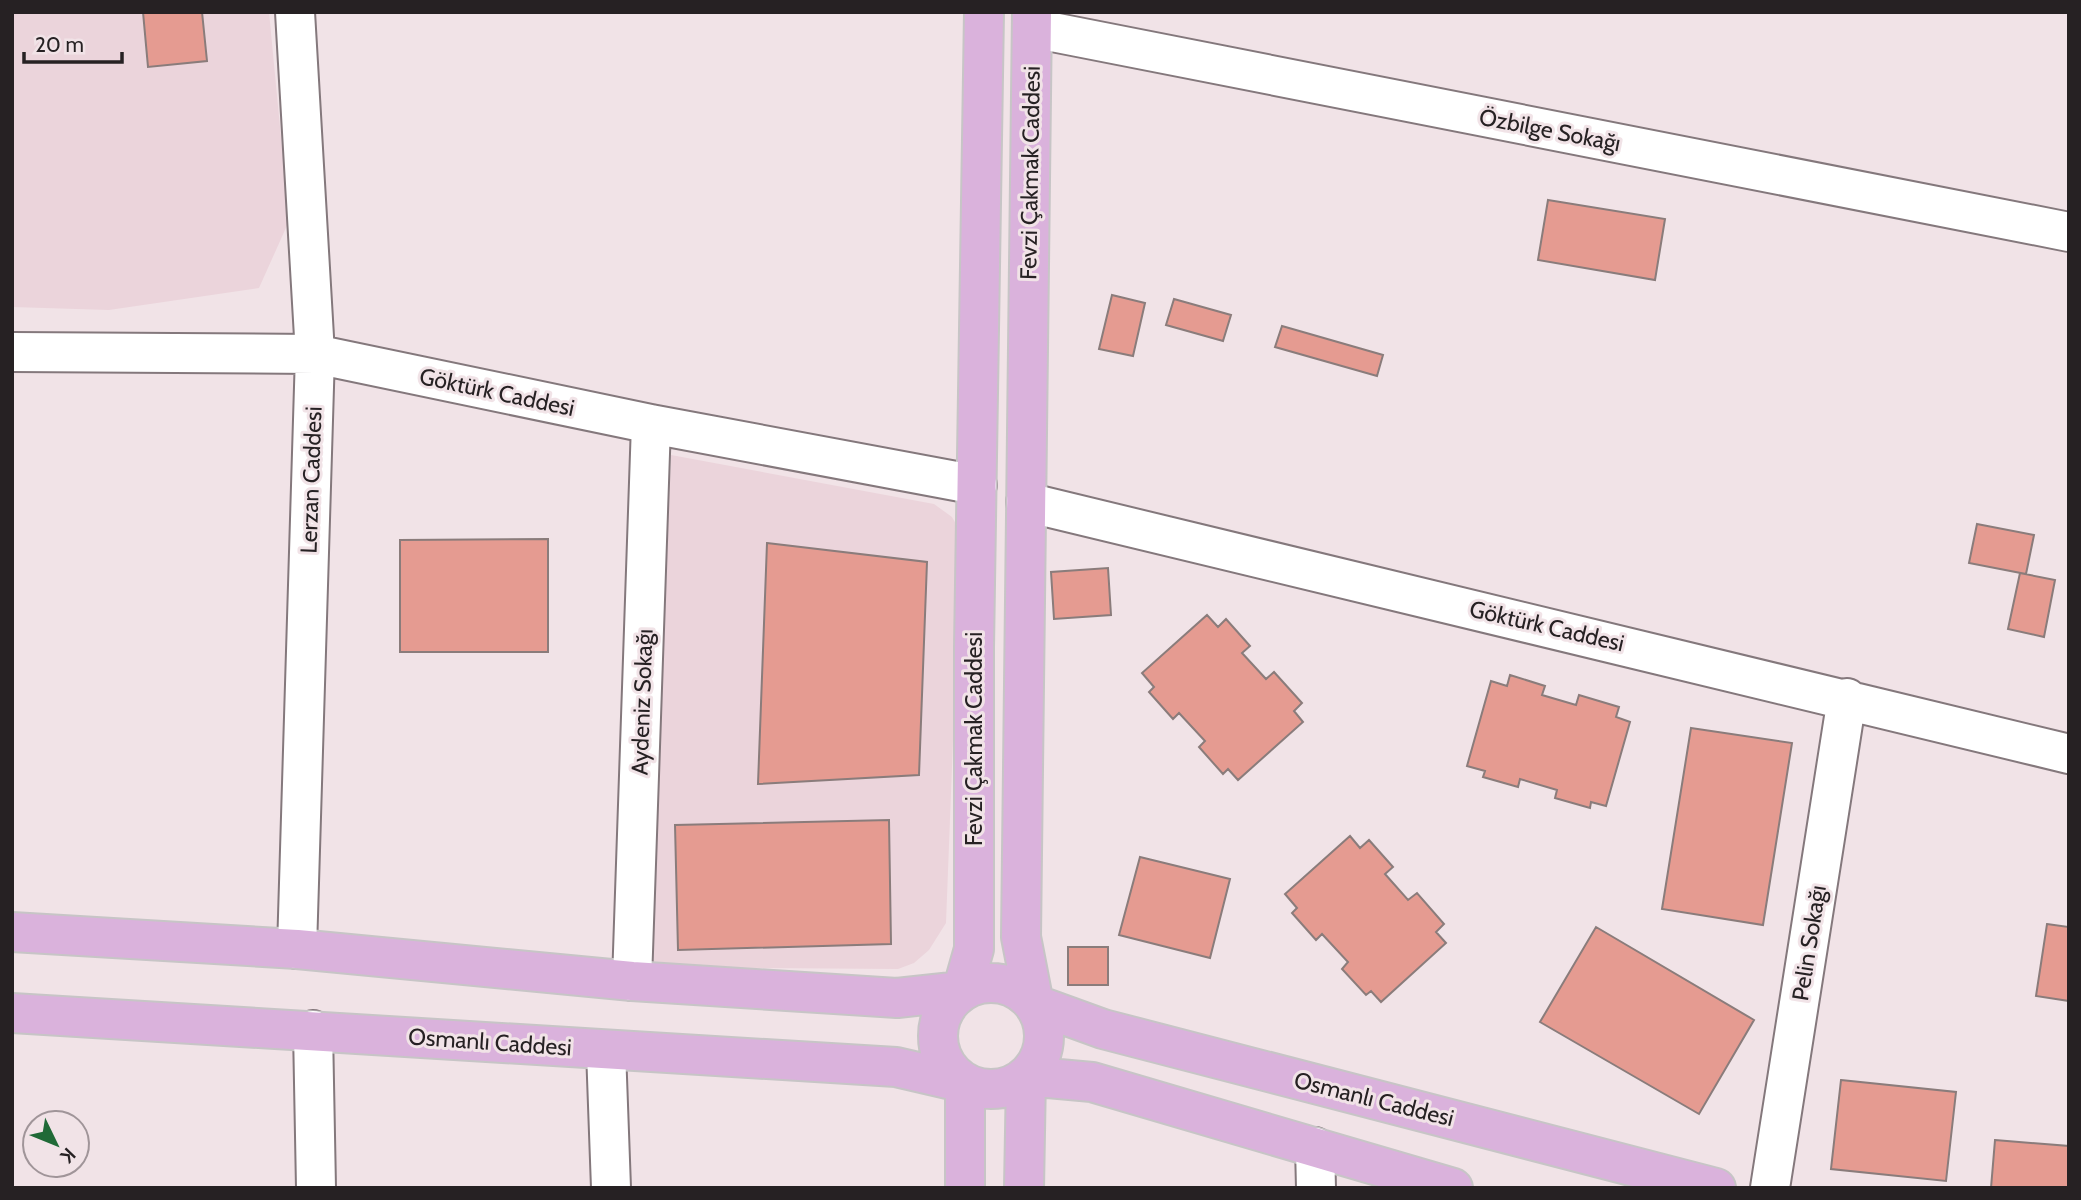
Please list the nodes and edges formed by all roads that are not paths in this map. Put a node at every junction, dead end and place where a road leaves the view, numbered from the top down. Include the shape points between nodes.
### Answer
1 (295, 12) edge
2 (984, 12) edge
3 (1032, 20) edge
4 (2069, 232) edge
5 (12, 352) edge
6 (315, 354) junction
7 (651, 424) junction
8 (978, 485) junction
9 (1026, 502) junction
10 (1847, 698) junction
11 (2069, 754) edge
12 (12, 932) edge
13 (296, 949) junction
14 (632, 981) junction
15 (962, 991) junction
16 (1034, 1004) junction
17 (12, 1013) edge
18 (313, 1030) junction
19 (606, 1050) junction
20 (1026, 1076) junction
21 (965, 1083) junction
22 (1315, 1147) junction
23 (316, 1188) edge
24 (611, 1188) edge
25 (965, 1188) edge
26 (1024, 1188) edge
27 (1316, 1188) edge
28 (1453, 1188) edge
29 (1716, 1188) edge
30 (1770, 1188) edge

1 - 6 street, Lerzan Caddesi
2 - 8 main road, Fevzi Çakmak Caddesi
3 - 4 street, Özbilge Sokağı
3 - 9 main road, Fevzi Çakmak Caddesi
5 - 6 street, Göktürk Caddesi
6 - 7 street, Göktürk Caddesi
6 - 13 street, Lerzan Caddesi
7 - 8 street, Göktürk Caddesi
7 - 14 street, Aydeniz Sokağı
8 - 9 main road
8 - 15 main road, Fevzi Çakmak Caddesi via 974,948
9 - 10 street, Göktürk Caddesi
9 - 16 main road, Fevzi Çakmak Caddesi via 1021,937
10 - 11 street, Göktürk Caddesi
10 - 30 street, Pelin Sokağı
12 - 13 main road
13 - 14 main road
14 - 15 main road via 897,998
15 - 16 main road via 997,982 1012,986
15 - 21 main road via 946,1007 937,1034 944,1061
16 - 20 main road via 1044,1028 1044,1046
16 - 29 main road, Osmanlı Caddesi via 1103,1029
17 - 18 main road, Osmanlı Caddesi
18 - 19 main road, Osmanlı Caddesi
18 - 23 street
19 - 21 main road, Osmanlı Caddesi via 896,1067
19 - 24 street
20 - 21 main road via 994,1089
20 - 22 main road via 1092,1082
20 - 26 main road
21 - 25 main road
22 - 27 street
22 - 28 main road

